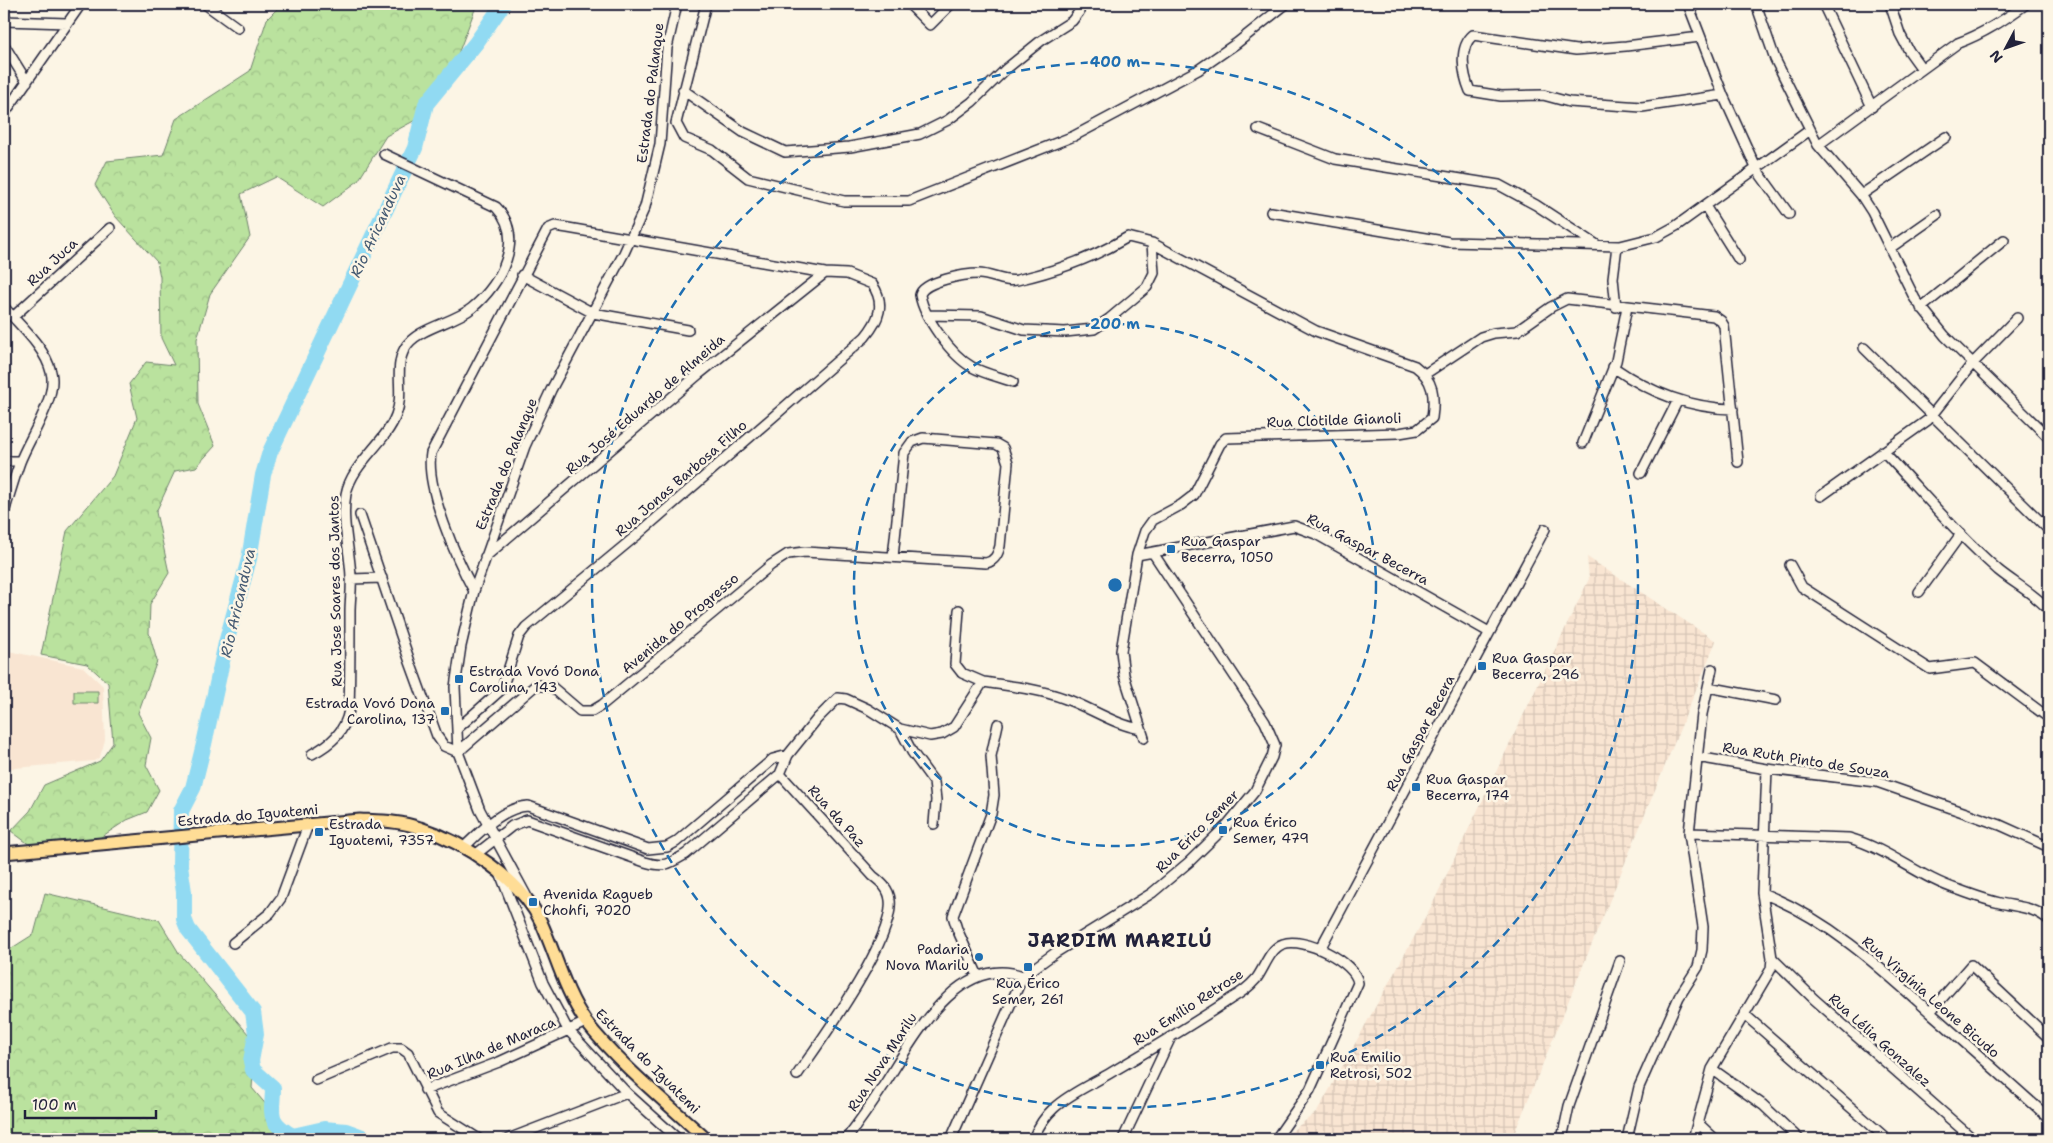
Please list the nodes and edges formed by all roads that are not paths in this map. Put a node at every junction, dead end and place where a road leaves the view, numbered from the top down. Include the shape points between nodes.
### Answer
1 (81, 4) edge
2 (205, 4) edge
3 (677, 4) edge
4 (706, 4) edge
5 (909, 4) edge
6 (951, 4) edge
7 (1078, 4) edge
8 (1286, 4) edge
9 (1688, 4) edge
10 (1756, 4) edge
11 (1823, 4) edge
12 (1890, 4) edge
13 (2026, 4) edge
14 (4, 22) edge
15 (67, 23) junction
16 (238, 28) dead end
17 (1700, 37) junction
18 (4, 45) edge
19 (1922, 69) junction
20 (27, 82) junction
21 (683, 90) junction
22 (1723, 95) junction
23 (1872, 107) junction
24 (4, 114) edge
25 (1258, 129) dead end
26 (1810, 130) junction
27 (1946, 137) dead end
28 (1818, 145) junction
29 (384, 154) dead end
30 (1757, 170) junction
31 (1861, 195) junction
32 (1705, 206) junction
33 (1271, 212) dead end
34 (1789, 214) dead end
35 (1937, 215) dead end
36 (110, 228) dead end
37 (631, 238) junction
38 (2004, 240) dead end
39 (1152, 243) junction
40 (1600, 246) junction
41 (1616, 246) junction
42 (1890, 248) junction
43 (1739, 260) dead end
44 (825, 273) junction
45 (522, 275) junction
46 (1616, 307) junction
47 (1627, 307) junction
48 (4, 308) edge
49 (1921, 308) junction
50 (593, 313) junction
51 (926, 315) junction
52 (13, 317) junction
53 (2017, 318) dead end
54 (688, 330) dead end
55 (1864, 348) dead end
56 (1972, 364) junction
57 (1613, 367) junction
58 (1426, 374) junction
59 (1013, 382) dead end
60 (1678, 400) junction
61 (1733, 409) junction
62 (1930, 415) junction
63 (2049, 438) edge
64 (1583, 444) dead end
65 (1883, 451) junction
66 (4, 461) edge
67 (20, 461) junction
68 (1738, 462) dead end
69 (1641, 474) dead end
70 (1821, 496) dead end
71 (4, 513) edge
72 (360, 515) dead end
73 (1545, 529) dead end
74 (2049, 530) edge
75 (1961, 534) junction
76 (1154, 554) junction
77 (1137, 555) junction
78 (485, 557) junction
79 (893, 557) junction
80 (1790, 566) dead end
81 (382, 578) junction
82 (351, 579) junction
83 (474, 591) junction
84 (1919, 592) dead end
85 (959, 610) dead end
86 (2049, 610) edge
87 (1490, 632) junction
88 (1712, 669) dead end
89 (982, 682) junction
90 (1708, 687) junction
91 (1776, 700) dead end
92 (2049, 718) edge
93 (998, 724) dead end
94 (458, 728) junction
95 (900, 729) junction
96 (458, 752) junction
97 (312, 754) dead end
98 (788, 755) junction
99 (1697, 757) junction
100 (1767, 769) junction
101 (780, 774) junction
102 (934, 824) dead end
103 (308, 825) junction
104 (488, 826) junction
105 (1689, 833) junction
106 (1763, 836) junction
107 (496, 837) junction
108 (2049, 847) edge
109 (463, 848) junction
110 (4, 853) edge
111 (475, 855) junction
112 (500, 873) junction
113 (1762, 893) junction
114 (534, 908) junction
115 (2049, 920) edge
116 (233, 943) dead end
117 (1320, 949) junction
118 (1772, 958) junction
119 (1620, 961) dead end
120 (978, 976) junction
121 (1023, 976) junction
122 (1930, 1012) junction
123 (1744, 1014) junction
124 (586, 1022) junction
125 (568, 1030) junction
126 (1170, 1038) junction
127 (2049, 1038) edge
128 (1712, 1070) junction
129 (797, 1075) dead end
130 (316, 1080) dead end
131 (425, 1090) junction
132 (627, 1093) junction
133 (2049, 1118) edge
134 (1698, 1123) junction
135 (479, 1139) edge
136 (508, 1139) edge
137 (678, 1139) edge
138 (706, 1139) edge
139 (846, 1139) edge
140 (951, 1139) edge
141 (1033, 1139) edge
142 (1123, 1139) edge
143 (1276, 1139) edge
144 (1562, 1139) edge
145 (1627, 1139) edge
146 (1693, 1139) edge
147 (1715, 1139) edge
148 (1799, 1139) edge
149 (1887, 1139) edge
150 (1974, 1139) edge

1 - 15 street
2 - 16 street
3 - 37 street, Estrada do Palanque via 667,48 660,144 645,206
4 - 21 street
5 - 6 street via 930,25
7 - 21 street via 1079,12 1072,21 1027,52 954,116 920,134 850,147 785,152 743,132
8 - 21 street via 1198,70 1074,136 909,201 844,201 748,178 712,150 684,138 676,123
9 - 17 street
10 - 26 street via 1775,60
11 - 23 street
12 - 19 street via 1900,34
13 - 19 street via 1976,37 1958,43
14 - 15 street
15 - 20 street
17 - 22 street
17 - 22 street via 1576,50 1473,36 1466,42 1465,78 1470,91 1501,96 1543,95 1569,102 1603,105 1642,107
18 - 20 street
19 - 23 street
20 - 24 street
22 - 30 street
23 - 28 street
25 - 40 street via 1336,158 1499,186 1536,205
26 - 28 street
26 - 30 street
27 - 31 street
28 - 31 street
29 - 82 street, Rua Jose Soares dos Jantos via 496,207 508,226 511,250 494,281 472,308 446,324 418,334 407,343 398,371 400,395 396,415 381,441 356,470 346,493 345,520
30 - 32 street
30 - 34 street
31 - 42 street
32 - 41 street via 1656,237
32 - 43 street
33 - 40 street via 1449,242
35 - 42 street
36 - 52 street, Rua Juca
37 - 44 street, Rua Jonas Barbosa Filho
37 - 45 street, Rua Jonas Barbosa Filho via 550,227
37 - 50 street, Estrada do Palanque
38 - 49 street
39 - 51 street via 1128,237 1097,255 1014,281 979,274 931,283 920,295
39 - 51 street via 1152,280 1094,329 1064,332 1024,330 981,316
39 - 58 street via 1316,331 1415,366
40 - 41 street
41 - 46 street via 1613,278
42 - 49 street
44 - 78 street, Rua José Eduardo de Almeida via 699,374
44 - 94 street, Rua Jonas Barbosa Filho via 847,274 866,280 878,292 881,301 877,323 865,337 636,536 526,627 518,636 502,688
45 - 50 street
45 - 83 street via 433,446 430,459 430,470 452,546
46 - 47 street
46 - 58 street via 1577,299 1560,301 1517,331 1481,337
47 - 57 street
47 - 61 street via 1718,318 1724,326
48 - 52 street
49 - 56 street
50 - 54 street
50 - 78 street, Estrada do Palanque via 551,390 526,446
51 - 59 street via 961,360
52 - 67 street via 43,353 52,374 47,402
53 - 56 street
55 - 62 street
56 - 62 street
56 - 63 street
57 - 60 street via 1640,384
57 - 64 street
58 - 77 street, Rua Clotilde Gianoli via 1435,400 1432,418 1417,430 1226,438 1194,495 1148,525
60 - 61 street via 1708,408
60 - 69 street
61 - 68 street
62 - 65 street via 1928,420
62 - 74 street
65 - 70 street
65 - 75 street
66 - 67 street
67 - 71 street
72 - 81 street
73 - 87 street, Rua Gaspar Becera
75 - 84 street
75 - 86 street via 1999,571
76 - 77 street, Rua Gaspar Becerra
76 - 87 street, Rua Gaspar Becerra via 1280,527 1305,528
76 - 121 street, Rua Erico Semer via 1264,722 1275,745 1272,757 1246,804 1168,881
77 - 89 street via 1121,651 1124,675 1142,734 1058,697 1036,690
78 - 83 street, Estrada do Palanque
79 - 79 street, Avenida do Progresso via 904,453 912,442 923,438 961,440 996,444 1003,448 1008,463 1000,546 995,558 986,563
79 - 96 street, Avenida do Progresso via 788,554 597,708 580,711 552,687 536,685
80 - 92 street via 1802,587 1930,669 1975,663
81 - 82 street
81 - 96 street via 437,736 444,746
82 - 97 street, Rua Jose Soares dos Jantos via 350,710 347,724 330,742
83 - 94 street, Estrada do Palanque via 457,667
85 - 89 street via 955,664 962,673
87 - 117 street, Rua Gaspar Becera
88 - 90 street
89 - 95 street via 960,720 949,731 930,736
90 - 91 street
90 - 99 street
93 - 120 street via 991,756 994,795 991,814 954,916
94 - 96 street, Estrada do Palanque
95 - 98 street via 868,709 842,698 823,713
95 - 102 street via 934,782
96 - 104 street, Estrada do Palanque
98 - 101 street
98 - 104 street via 773,759 676,842 659,849 633,844 528,806 512,810
99 - 100 street, Rua Ruth Pinto de Souza
99 - 105 street
100 - 106 street
100 - 108 street, Rua Ruth Pinto de Souza via 1877,782 2000,825
101 - 107 street via 686,854 665,866 645,862 535,821 519,822
101 - 129 street, Rua da Paz via 882,883 890,898 884,929 845,1005
103 - 109 main road, Estrada do Iguatemi via 360,820 405,824
103 - 110 main road, Estrada do Iguatemi
103 - 116 street via 281,898 270,913
104 - 107 street, Estrada do Palanque
104 - 109 street
105 - 106 street
105 - 145 street via 1703,927 1702,950 1698,967 1679,997 1639,1087
106 - 113 street
106 - 115 street via 1832,836 1871,844 1956,890 2035,910
107 - 111 street
107 - 114 street, Estrada do Palanque
109 - 111 main road, Estrada do Iguatemi
111 - 112 main road, Estrada do Iguatemi
112 - 114 main road, Estrada do Iguatemi
112 - 125 street via 543,983
113 - 118 street
113 - 122 street, Rua Virgínia Leone Bicudo via 1792,904 1808,915 1874,962
114 - 124 main road, Estrada do Iguatemi
117 - 126 street, Rua Emílio Retrose via 1298,942 1279,945 1250,985
117 - 143 street, Rua Emílio Retrose via 1355,974 1358,988 1310,1090
118 - 123 street via 1770,974
118 - 150 street, Rua Lélia Gonzalez
119 - 144 street via 1569,1106
120 - 121 street, Rua Nova Marilu via 1012,972
120 - 139 street, Rua Nova Marilu via 959,988 926,1018 867,1112
121 - 140 street
122 - 127 street via 1971,965
122 - 133 street, Rua Virgínia Leone Bicudo
123 - 128 street
123 - 149 street
124 - 125 street, Rua Ilha de Maraca
124 - 138 main road, Estrada do Iguatemi
125 - 131 street, Rua Ilha de Maraca via 499,1062
125 - 132 street
126 - 141 street, Rua Emílio Retrose via 1055,1107 1040,1124
126 - 142 street
128 - 134 street
128 - 148 street via 1763,1105
130 - 131 street, Rua Ilha de Maraca via 396,1047 408,1053
131 - 135 street via 440,1115
132 - 136 street
132 - 137 street
134 - 146 street
134 - 147 street

